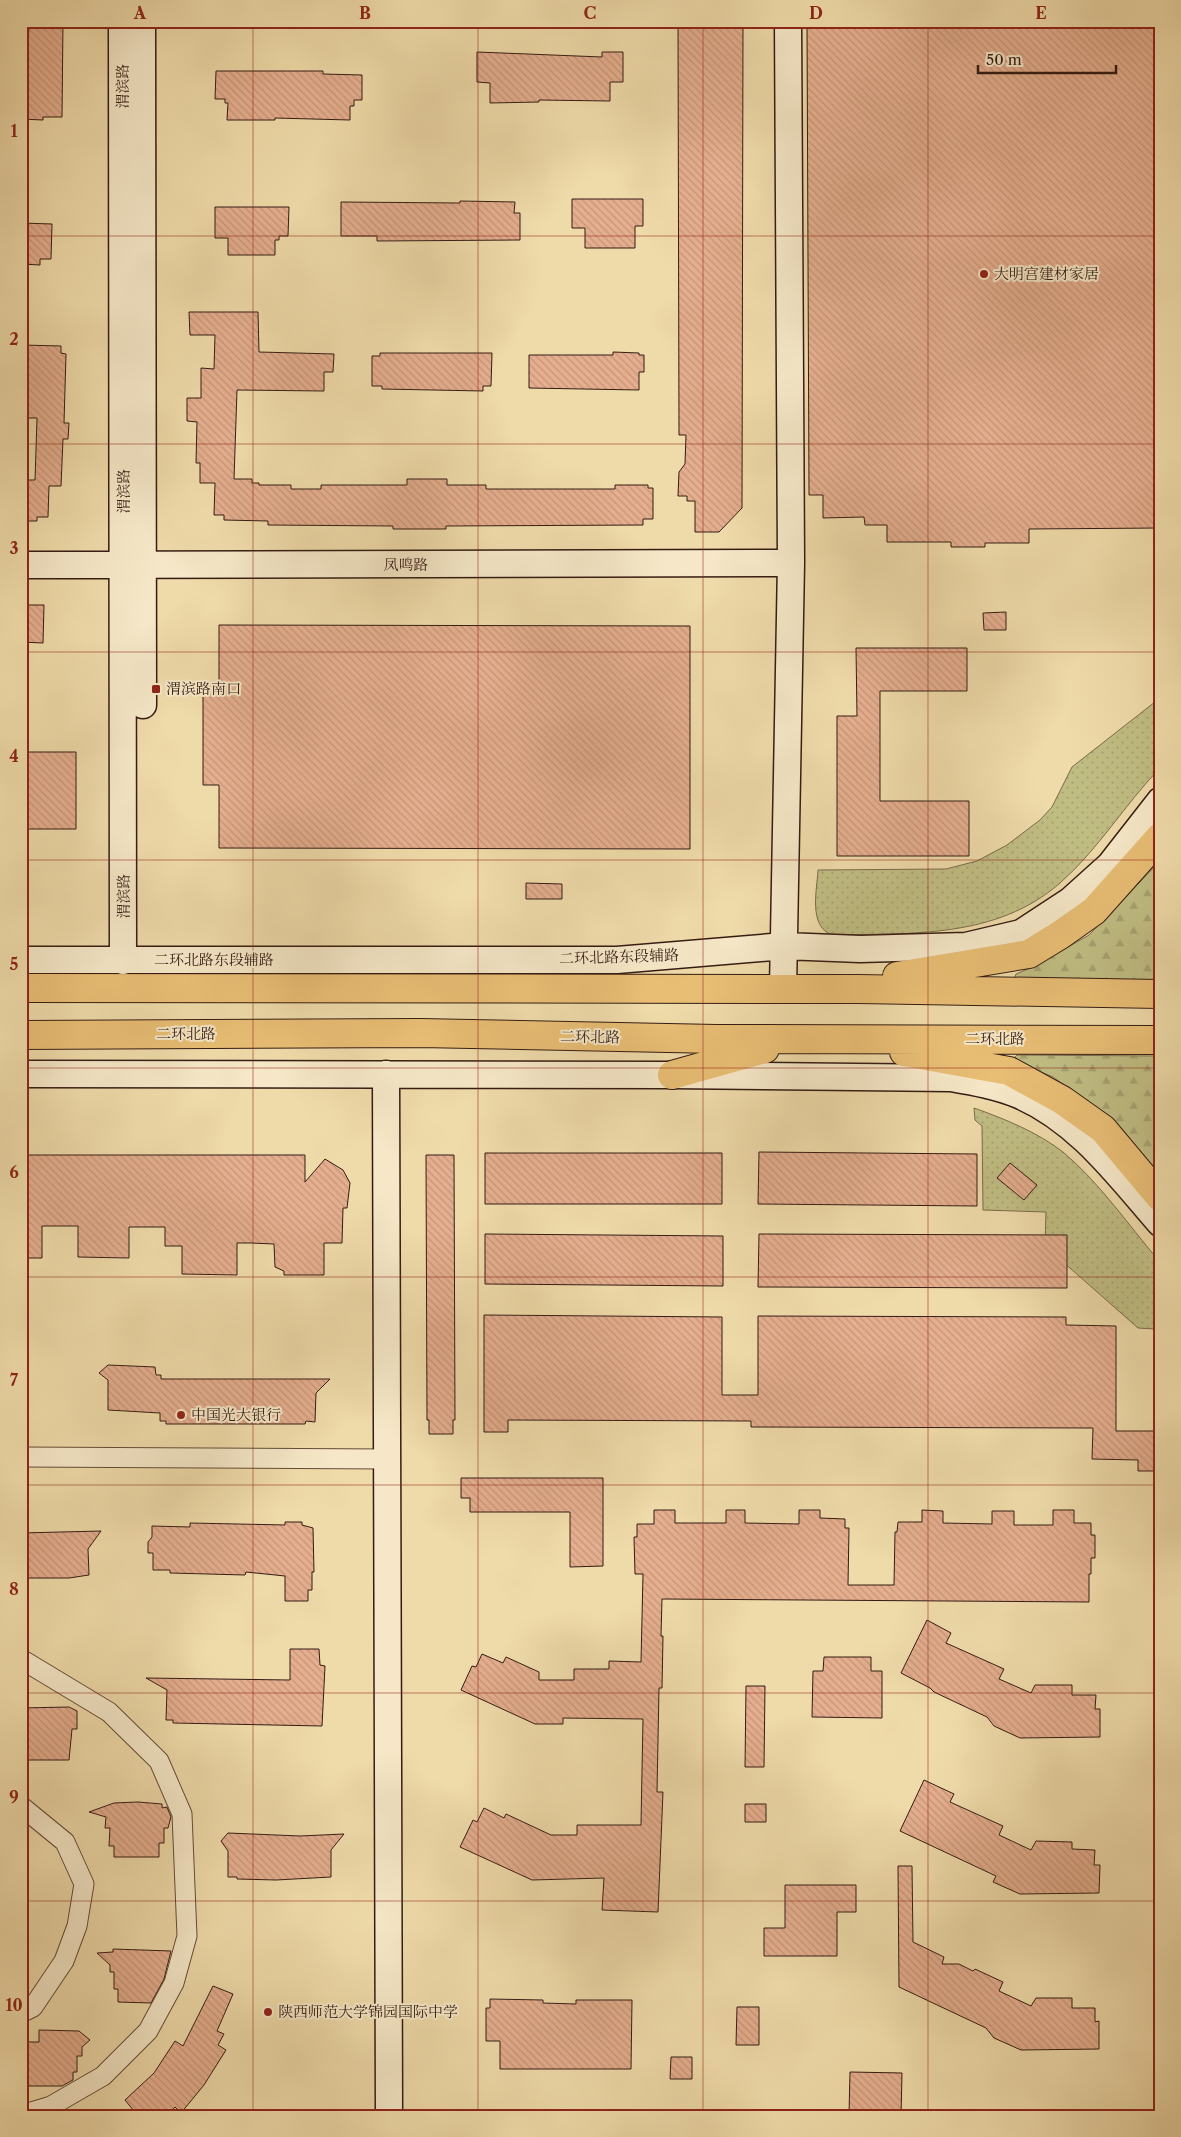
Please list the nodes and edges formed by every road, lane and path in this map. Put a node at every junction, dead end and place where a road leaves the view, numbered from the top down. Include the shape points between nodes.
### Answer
1 (122, 21) edge
2 (142, 21) edge
3 (788, 21) edge
4 (791, 563) junction
5 (21, 566) edge
6 (134, 566) junction
7 (1160, 801) edge
8 (1160, 837) edge
9 (784, 946) junction
10 (21, 960) edge
11 (132, 960) junction
12 (21, 988) edge
13 (795, 989) junction
14 (1160, 994) edge
15 (21, 1035) edge
16 (800, 1039) junction
17 (833, 1039) junction
18 (1160, 1040) edge
19 (21, 1074) edge
20 (386, 1074) junction
21 (672, 1075) junction
22 (1160, 1197) edge
23 (1160, 1223) edge
24 (21, 1457) edge
25 (387, 1458) junction
26 (21, 1659) edge
27 (21, 1806) edge
28 (21, 2013) edge
29 (21, 2115) edge
30 (389, 2116) edge

1 - 6 street, 渭滨路
2 - 6 street, 渭滨路
3 - 4 street
4 - 6 street, 凤鸣路
4 - 9 street
5 - 6 street, 凤鸣路
6 - 11 street, 渭滨路
7 - 9 street, 二环北路东段辅路 via 1110,865 1070,900 1021,933 966,946 860,949
8 - 13 highway via 1094,911 1029,954
9 - 11 street, 二环北路东段辅路 via 617,960
9 - 13 street
10 - 11 street, 二环北路东段辅路
12 - 13 highway
13 - 14 highway
15 - 16 highway, 二环北路 via 420,1033
16 - 17 highway, 二环北路
16 - 21 highway
17 - 18 highway, 二环北路
17 - 22 highway via 1009,1071 1062,1100 1104,1129
19 - 20 street
20 - 21 street
20 - 25 street
21 - 23 street via 914,1076 984,1084 1026,1099 1080,1133
24 - 25 street
25 - 30 street
26 - 29 street via 109,1712 159,1761 182,1814 187,1936 174,1983 148,2031 103,2076 51,2106
27 - 28 street via 65,1842 84,1884 77,1926 64,1961 33,2007

